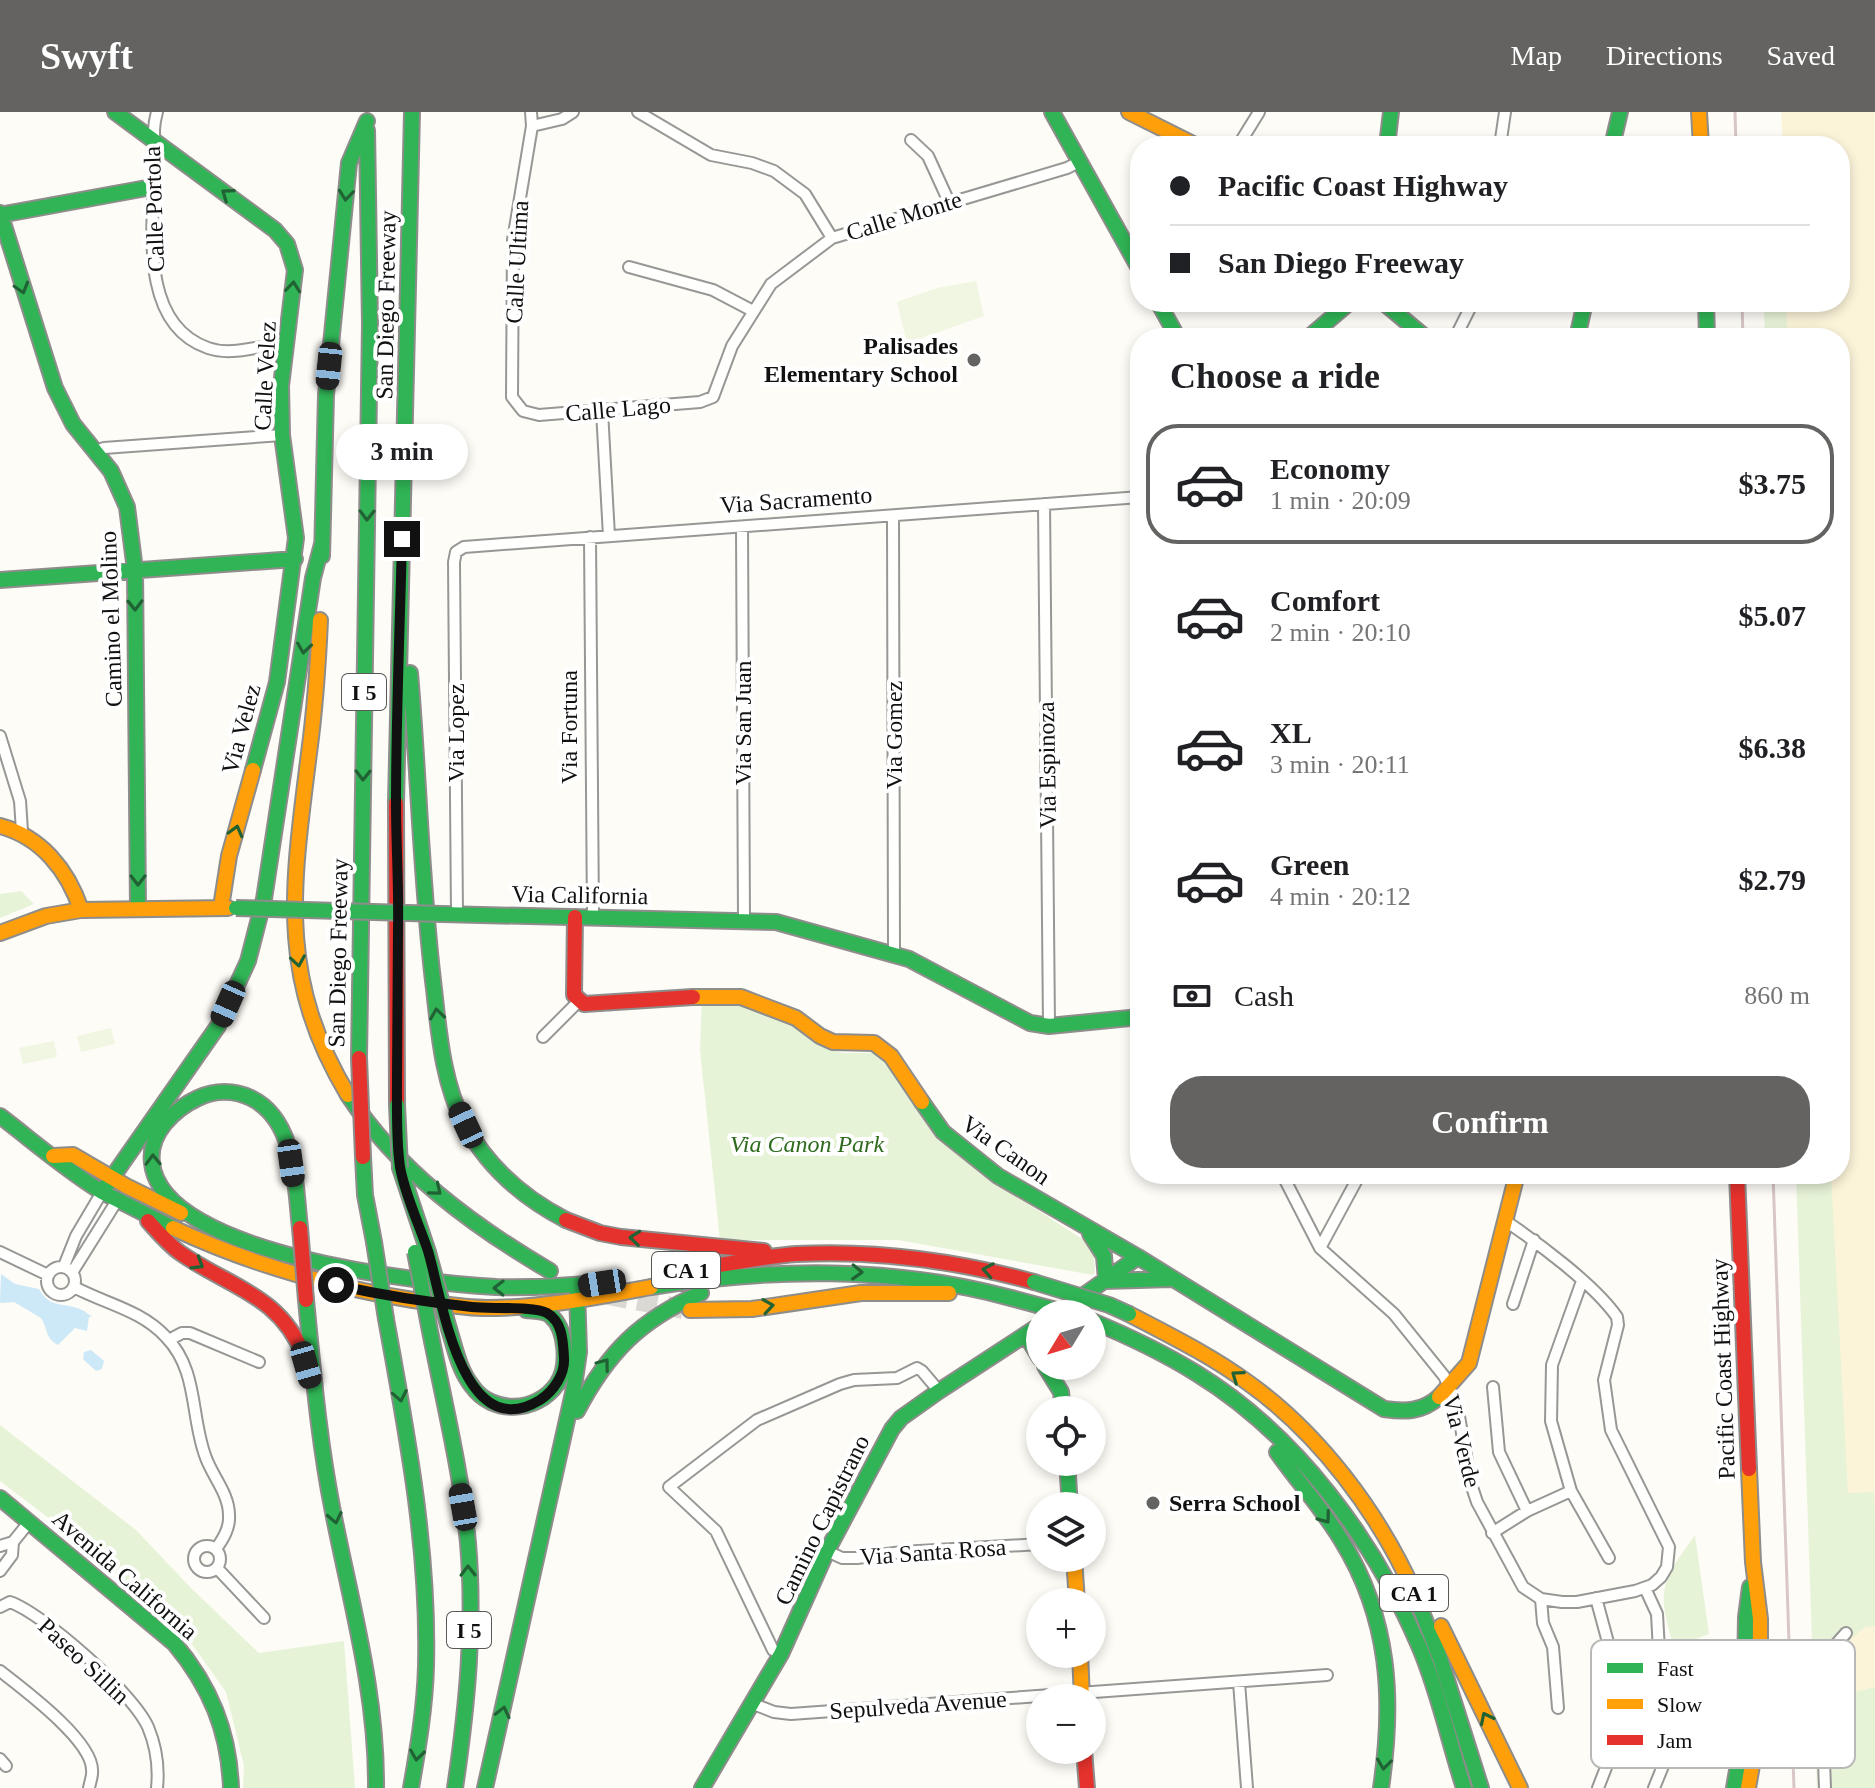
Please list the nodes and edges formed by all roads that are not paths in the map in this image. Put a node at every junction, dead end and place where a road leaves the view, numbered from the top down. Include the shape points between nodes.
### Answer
1 (115, 112) edge
2 (157, 112) edge
3 (412, 112) edge
4 (531, 112) edge
5 (573, 112) edge
6 (638, 112) edge
7 (1129, 112) edge
8 (1259, 112) edge
9 (1391, 112) edge
10 (1505, 112) edge
11 (1620, 112) edge
12 (1699, 112) edge
13 (1055, 113) edge
14 (367, 116) edge
15 (532, 126) junction
16 (1177, 136) edge
17 (1244, 136) edge
18 (1388, 136) edge
19 (1501, 136) edge
20 (1614, 136) edge
21 (1700, 136) edge
22 (911, 140) dead end
23 (152, 141) junction
24 (1079, 162) junction
25 (152, 187) junction
26 (949, 202) junction
27 (0, 214) edge
28 (832, 238) junction
29 (1130, 252) edge
30 (629, 267) dead end
31 (753, 311) junction
32 (1338, 312) edge
33 (1395, 312) edge
34 (1320, 328) edge
35 (1414, 328) edge
36 (287, 344) junction
37 (713, 397) joint
38 (523, 411) joint
39 (602, 411) junction
40 (282, 435) junction
41 (96, 451) junction
42 (1130, 498) edge
43 (1044, 504) junction
44 (893, 516) junction
45 (742, 527) junction
46 (609, 536) junction
47 (590, 537) junction
48 (322, 544) junction
49 (456, 552) joint
50 (295, 559) junction
51 (135, 570) junction
52 (401, 570) junction
53 (0, 580) edge
54 (0, 736) edge
55 (0, 826) edge
56 (22, 831) junction
57 (221, 907) junction
58 (138, 909) junction
59 (81, 910) junction
60 (457, 915) junction
61 (575, 917) junction
62 (593, 917) junction
63 (744, 920) junction
64 (0, 933) edge
65 (894, 953) junction
66 (579, 1001) junction
67 (1130, 1018) edge
68 (1049, 1026) junction
69 (543, 1037) dead end
70 (0, 1116) edge
71 (53, 1156) junction
72 (400, 1168) junction
73 (111, 1178) junction
74 (1287, 1184) edge
75 (1355, 1184) edge
76 (1514, 1184) edge
77 (1737, 1184) edge
78 (126, 1186) junction
79 (102, 1192) junction
80 (117, 1200) junction
81 (140, 1213) junction
82 (196, 1220) junction
83 (1504, 1220) junction
84 (1085, 1228) junction
85 (1534, 1240) junction
86 (1320, 1248) junction
87 (0, 1252) edge
88 (421, 1252) junction
89 (796, 1254) junction
90 (1138, 1257) junction
91 (72, 1266) junction
92 (550, 1271) dead end
93 (48, 1275) junction
94 (751, 1276) junction
95 (1174, 1279) junction
96 (1105, 1281) junction
97 (1582, 1281) junction
98 (74, 1287) junction
99 (577, 1294) junction
100 (1011, 1298) junction
101 (1077, 1300) edge
102 (1026, 1302) edge
103 (1513, 1304) dead end
104 (474, 1308) junction
105 (690, 1310) tunnel mouth
106 (1106, 1327) edge
107 (1026, 1335) edge
108 (169, 1340) junction
109 (259, 1362) dead end
110 (1450, 1387) junction
111 (1493, 1387) dead end
112 (939, 1391) junction
113 (316, 1401) junction
114 (1246, 1410) junction
115 (1298, 1425) junction
116 (566, 1432) junction
117 (1571, 1491) junction
118 (0, 1498) edge
119 (1527, 1511) junction
120 (30, 1521) junction
121 (1492, 1533) junction
122 (13, 1542) junction
123 (1026, 1545) edge
124 (0, 1546) edge
125 (216, 1549) junction
126 (827, 1551) junction
127 (1609, 1558) dead end
128 (1753, 1562) junction
129 (217, 1568) junction
130 (0, 1571) edge
131 (1645, 1588) junction
132 (1596, 1598) junction
133 (1541, 1599) junction
134 (0, 1607) edge
135 (264, 1618) dead end
136 (1846, 1633) dead end
137 (1607, 1640) edge
138 (1658, 1640) edge
139 (1746, 1640) edge
140 (1760, 1640) edge
141 (1840, 1640) edge
142 (781, 1654) junction
143 (0, 1671) edge
144 (1327, 1675) dead end
145 (1239, 1682) junction
146 (1106, 1694) edge
147 (1026, 1699) edge
148 (751, 1703) junction
149 (1558, 1708) dead end
150 (1085, 1764) edge
151 (1606, 1768) edge
152 (1662, 1768) edge
153 (1737, 1768) edge
154 (1752, 1768) edge
155 (1824, 1768) edge
156 (89, 1788) edge
157 (157, 1788) edge
158 (231, 1788) edge
159 (376, 1788) edge
160 (411, 1788) edge
161 (455, 1788) edge
162 (485, 1788) edge
163 (702, 1788) edge
164 (1087, 1788) edge
165 (1247, 1788) edge
166 (1381, 1788) edge
167 (1464, 1788) edge
168 (1481, 1788) edge
169 (1520, 1788) edge
170 (1598, 1788) edge
171 (1654, 1788) edge
172 (1734, 1788) edge
173 (1748, 1788) edge
174 (1825, 1788) edge

1 - 23 main road
2 - 23 street, Calle Portola
3 - 52 main road, San Diego Freeway / I 5
4 - 15 street, Calle Ultima
5 - 15 street
6 - 28 street via 711,155 774,171 805,194
7 - 16 main road
8 - 17 street
9 - 18 main road
10 - 19 street
11 - 20 main road
12 - 21 main road
13 - 24 main road
14 -> 48 main road via 349,163 326,395
14 -> 160 main road, San Diego Freeway / I 5, bridge via 370,325 359,1058 365,1195 412,1461 428,1607 423,1711
15 - 38 street, Calle Ultima via 513,240 512,397
22 - 26 street via 928,156
23 - 25 street, Calle Portola
36 -> 23 main road, Calle Velez via 295,270 287,244 253,212
24 - 26 street, Calle Monte
24 - 29 main road
25 - 27 main road
25 - 36 street, Calle Portola via 157,287 176,328 208,348 225,351
26 - 28 street, Calle Monte
27 -> 41 main road, Camino el Molino via 55,388 73,424
28 - 31 street, Calle Monte via 771,284
30 - 31 street via 713,290
31 - 37 street, Calle Monte via 732,346
32 - 34 main road
33 - 35 main road
36 - 40 main road, Calle Velez
37 - 39 street, Calle Lago
38 - 39 street, Calle Lago
39 - 46 street
40 - 41 street
40 - 50 main road, Calle Velez
41 - 51 main road, Camino el Molino via 127,507
42 - 43 street, Via Sacramento
43 - 44 street, Via Sacramento
43 - 68 street, Via Espinoza
44 - 45 street, Via Sacramento
44 - 65 street, Via Gomez
45 - 46 street, Via Sacramento
45 - 63 street, Via San Juan
46 - 47 street, Via Sacramento
47 - 49 street, Via Sacramento via 464,547
47 - 62 street, Via Fortuna
48 -> 73 main road via 264,899 248,961 218,1026
48 -> 92 main road via 315,715 293,901 298,963 313,1024 331,1068 394,1151 486,1232
49 - 60 street, Via Lopez
50 - 51 main road
57 -> 50 main road, Via Velez via 229,856 277,682
51 - 53 main road
51 -> 58 main road, Camino el Molino
52 - 72 main road, San Diego Freeway / I 5, bridge via 396,801
89 -> 52 main road via 594,1232 552,1214 512,1185 466,1125 448,1078 431,970
54 - 56 street via 20,801
55 - 56 main road
56 - 59 main road via 51,857
57 - 58 main road, Via California
57 - 60 main road, Via California, bridge
58 - 59 main road, Via California
59 - 64 main road, Via California
60 - 61 main road, Via California
61 - 62 main road, Via California
61 - 66 main road via 574,995
62 - 63 main road, Via California
63 - 65 main road, Via California via 776,922
65 - 68 main road, Via California via 924,964 1023,1020
66 - 69 street
66 - 84 main road, Via Canon via 594,1005 741,997 796,1018 833,1042 874,1043 891,1056 954,1142 998,1176
67 - 68 main road, Via California
70 - 71 main road
71 - 73 main road via 73,1155
71 - 79 main road
72 - 88 main road, San Diego Freeway / I 5
72 - 88 main road via 417,1218
73 - 78 main road, CA 1
73 - 79 main road
74 - 86 street, Via Verde
75 - 86 street
76 - 83 main road
77 - 128 main road, Pacific Coast Highway
78 - 80 street
78 - 82 main road, CA 1
79 - 80 main road, CA 1
79 - 91 street via 76,1236
80 - 81 main road, CA 1
80 - 91 street
81 - 104 main road, CA 1 via 268,1267 371,1293
81 -> 113 main road via 177,1251 286,1318 300,1339
99 -> 82 main road, CA 1 via 397,1278 282,1252
82 -> 113 main road, bridge via 159,1187 151,1162 153,1145 165,1122 200,1095 222,1091 250,1096 270,1110 287,1142
83 - 85 street
83 - 110 main road via 1469,1363
84 - 90 main road, Via Canon
84 - 96 main road via 1103,1250
85 - 97 street
85 - 103 street
86 - 110 street, Via Verde via 1394,1314
87 - 93 street
88 - 104 main road, bridge via 469,1383 497,1406 518,1407 545,1397 564,1370 563,1336 555,1321 540,1311
161 -> 88 main road, San Diego Freeway / I 5, bridge via 467,1690 468,1546
89 - 99 main road, CA 1
115 -> 89 main road, CA 1, bridge via 1203,1353 1109,1305 999,1271 941,1262
90 - 95 main road, Via Canon
90 - 96 main road
91 - 93 street via 54,1268
91 - 98 street
93 - 98 street via 50,1289 58,1295
94 - 99 main road, CA 1
94 -> 100 main road, CA 1 via 855,1271 906,1275
116 -> 94 main road via 606,1359 639,1327 673,1305
95 - 96 main road
95 - 110 main road, Via Canon via 1384,1409 1402,1414 1421,1411
96 - 101 main road
97 - 117 street via 1552,1365 1551,1421
97 - 131 street via 1617,1317 1604,1380 1611,1430 1669,1537 1661,1577
98 - 108 street via 139,1315
99 - 104 main road, CA 1
99 - 116 main road via 579,1352
100 - 102 main road, CA 1, bridge
105 -> 100 main road via 752,1309 861,1293 926,1291
106 - 114 main road, CA 1 via 1185,1366
107 - 112 main road, Camino Capistrano
108 - 109 street via 190,1333
108 - 125 street via 189,1373 198,1433 228,1505 228,1526
110 - 121 street, Via Verde via 1471,1484
111 - 119 street via 1499,1452
112 - 126 main road, Camino Capistrano via 892,1429
112 - 142 street via 917,1368 897,1378 854,1380 826,1389 752,1423 671,1485 670,1490 716,1531 773,1650
113 -> 159 main road via 333,1510 370,1680
114 -> 166 main road via 1343,1542 1366,1594 1381,1641 1389,1702
114 - 167 main road, CA 1 via 1328,1491 1364,1540 1421,1651
115 - 168 main road, CA 1 via 1358,1500 1410,1583 1446,1673
169 -> 115 main road via 1408,1560 1380,1516
162 -> 116 main road
117 - 119 street
117 - 127 street
118 - 120 main road, Avenida California
119 - 121 street
120 - 122 street
120 - 158 main road, Avenida California via 174,1643 197,1670 225,1730
121 - 133 street, Via Verde via 1515,1576
122 - 124 street
122 - 130 street via 12,1555
123 - 126 street, Via Santa Rosa via 857,1558
125 - 129 street via 221,1559
125 - 129 street via 202,1547 194,1557 204,1572
126 - 142 main road, Camino Capistrano
128 - 139 main road, Pacific Coast Highway
128 - 140 main road, Pacific Coast Highway
129 - 135 street
131 - 132 street
131 - 138 street via 1657,1614
132 - 133 street
132 - 137 street
133 - 149 street via 1553,1647
134 - 157 street, Paseo Sillin via 10,1602 26,1608 122,1692 148,1726 159,1768
136 - 141 street
142 - 148 main road, Camino Capistrano
143 - 156 street via 76,1736 93,1767
144 - 145 street, Sepulveda Avenue
145 - 146 street, Sepulveda Avenue
145 - 165 street
147 - 148 street, Sepulveda Avenue via 791,1714
148 - 163 main road, Camino Capistrano
150 - 164 main road
151 - 170 street
152 - 171 street
153 - 172 main road, Pacific Coast Highway
154 - 173 main road, Pacific Coast Highway
155 - 174 street

